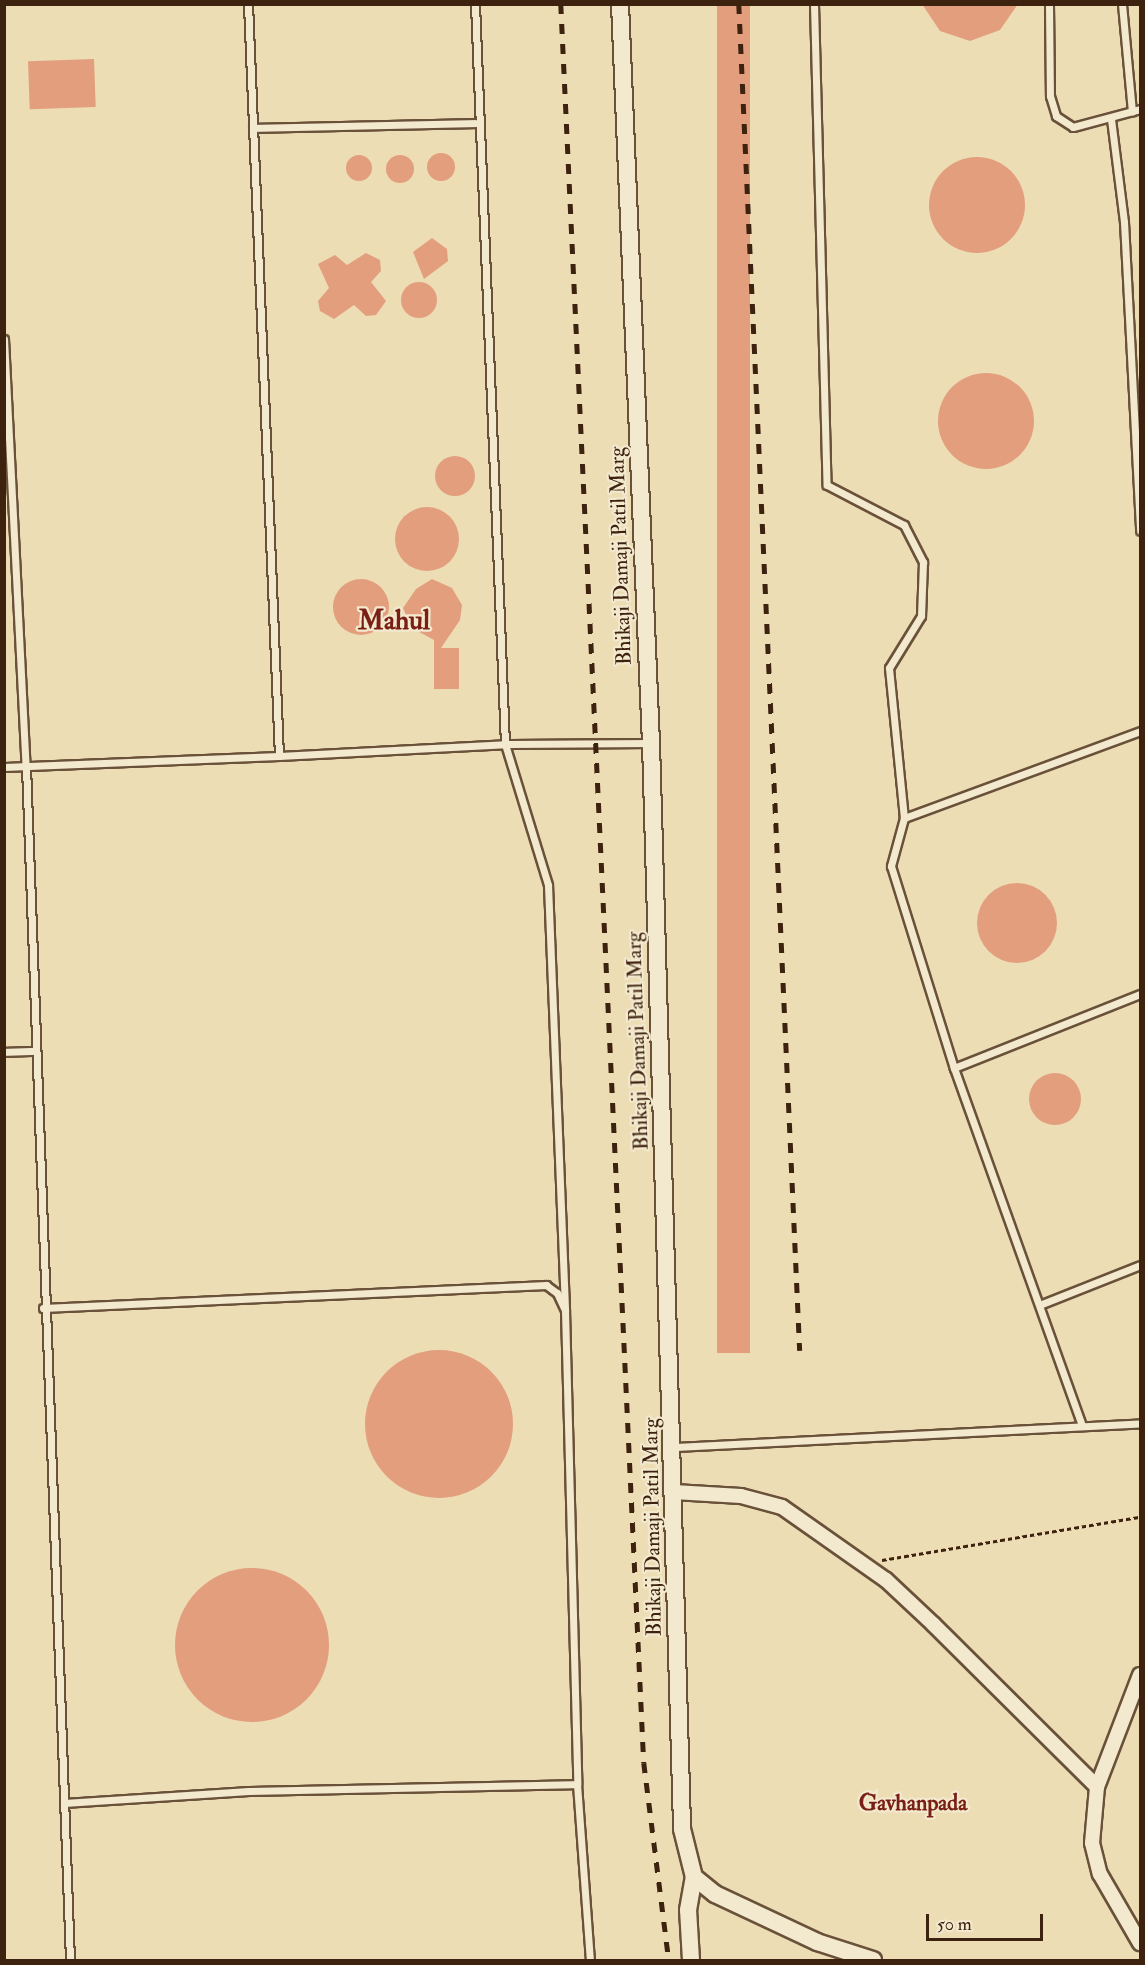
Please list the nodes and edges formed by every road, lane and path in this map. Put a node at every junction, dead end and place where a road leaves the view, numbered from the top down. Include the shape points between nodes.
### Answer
1 (248, 4) edge
2 (475, 4) edge
3 (620, 4) edge
4 (814, 4) edge
5 (1049, 4) edge
6 (1122, 4) edge
7 (1140, 109) edge
8 (1132, 112) junction
9 (1111, 119) junction
10 (475, 123) junction
11 (253, 128) junction
12 (4, 339) edge
13 (1140, 516) edge
14 (1140, 531) edge
15 (1140, 731) edge
16 (651, 743) junction
17 (505, 744) junction
18 (279, 756) junction
19 (26, 766) junction
20 (4, 767) edge
21 (904, 818) junction
22 (1140, 994) edge
23 (35, 1051) junction
24 (4, 1052) edge
25 (954, 1068) junction
26 (1140, 1265) edge
27 (1042, 1304) junction
28 (43, 1308) junction
29 (565, 1310) junction
30 (1140, 1423) edge
31 (1082, 1425) junction
32 (674, 1447) junction
33 (674, 1492) junction
34 (1140, 1517) edge
35 (862, 1563) junction
36 (1140, 1675) edge
37 (578, 1784) junction
38 (1097, 1787) junction
39 (64, 1803) junction
40 (694, 1877) junction
41 (1140, 1943) edge
42 (70, 1960) edge
43 (591, 1960) edge
44 (690, 1960) edge
45 (873, 1960) edge

1 - 11 lane
2 - 10 lane
3 - 16 street, Bhikaji Damaji Patil Marg
4 - 21 lane via 827,485 904,525 923,562 921,616 889,668
5 - 9 lane via 1050,96 1056,116 1073,127
6 - 8 lane
7 - 8 lane
8 - 9 lane
9 - 13 lane via 1124,222
10 - 11 lane
10 - 17 lane
11 - 18 lane
12 - 19 lane
13 - 14 lane
15 - 21 lane
16 - 17 lane
16 - 32 street, Bhikaji Damaji Patil Marg
17 - 18 lane
17 - 29 lane via 548,885
18 - 19 lane
19 - 20 lane
19 - 23 lane
21 - 25 lane via 891,866
22 - 25 lane
23 - 24 lane
23 - 28 lane
25 - 27 lane
26 - 27 lane
27 - 31 lane
28 - 29 lane via 546,1285
28 - 39 lane
29 - 37 lane
30 - 31 lane
31 - 32 lane
32 - 33 street, Bhikaji Damaji Patil Marg
33 - 35 street via 741,1496 782,1507
33 - 40 street, Bhikaji Damaji Patil Marg via 682,1828
34 - 35 path
35 - 38 street via 933,1624
36 - 38 street
37 - 39 lane via 249,1791
37 - 43 lane
38 - 41 street via 1092,1843 1100,1874
39 - 42 lane
40 - 44 street via 688,1910
40 - 45 street via 715,1894 817,1942

